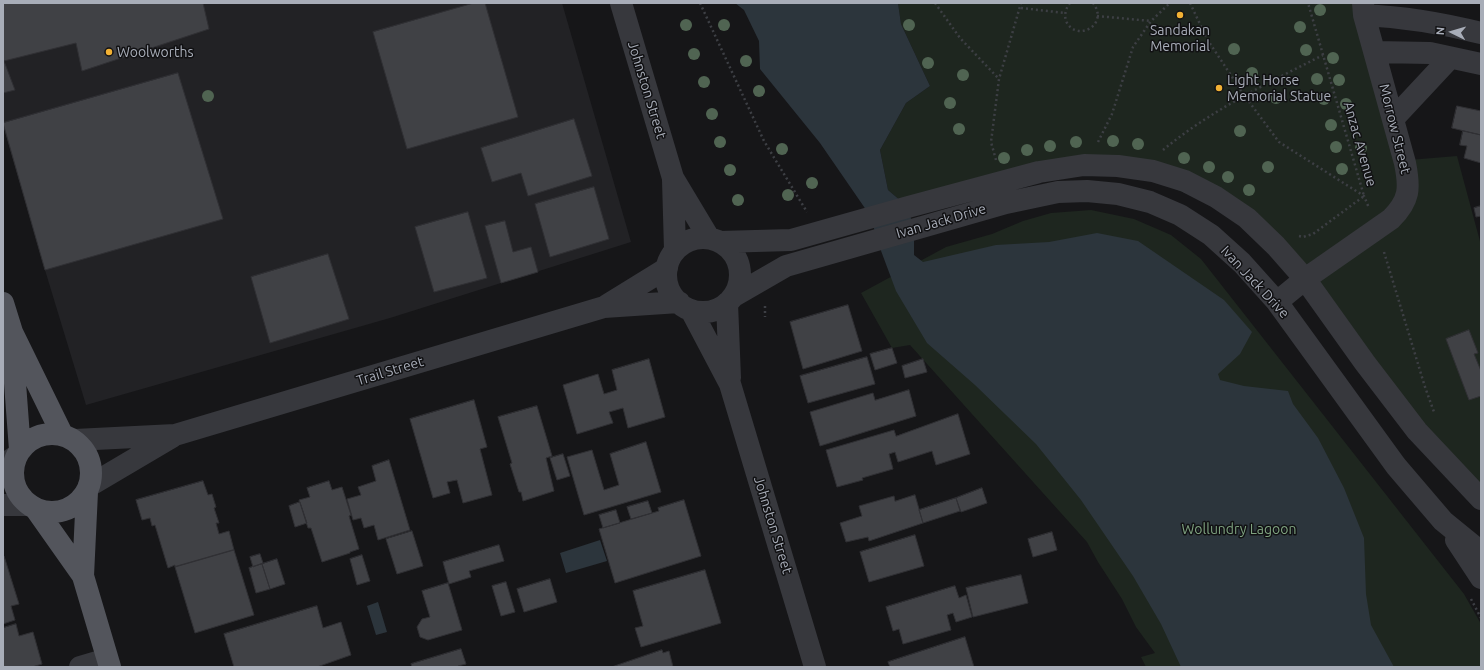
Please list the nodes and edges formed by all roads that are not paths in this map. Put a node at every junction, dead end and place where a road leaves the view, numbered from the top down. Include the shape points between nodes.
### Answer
1 (621, 3) edge
2 (1364, 9) edge
3 (1481, 33) edge
4 (1374, 52) junction
5 (1450, 58) junction
6 (1481, 64) edge
7 (1394, 118) junction
8 (673, 178) junction
9 (714, 240) junction
10 (671, 259) junction
11 (1305, 279) junction
12 (731, 299) junction
13 (1277, 302) junction
14 (3, 303) edge
15 (685, 306) junction
16 (604, 307) junction
17 (12, 332) junction
18 (730, 384) junction
19 (175, 435) junction
20 (69, 437) junction
21 (13, 457) edge
22 (88, 489) junction
23 (1481, 499) edge
24 (3, 505) edge
25 (32, 507) junction
26 (1443, 521) junction
27 (1481, 552) edge
28 (83, 576) junction
29 (1481, 578) edge
30 (109, 663) edge
31 (80, 667) edge
32 (815, 667) edge

1 - 8 street, Johnston Street
2 - 3 street
2 - 4 street, Morrow Street
4 - 5 street via 1430,53
4 - 7 street, Morrow Street
5 - 6 street
5 - 7 street
7 - 11 street, Morrow Street via 1408,175 1407,200 1392,219
8 - 9 street, Johnston Street
8 - 10 street, Johnston Street
9 - 10 street via 696,238 685,242
9 - 11 street, Ivan Jack Drive via 791,240 1039,172 1084,165 1118,166 1153,171 1185,181 1216,197 1247,218
9 - 12 street via 730,249 737,260 739,284
10 - 15 street via 666,279 669,289
10 - 16 street, Trail Street
11 - 13 street, Morrow Street
11 - 23 street, Ivan Jack Drive via 1365,364 1417,430
12 - 13 street, Ivan Jack Drive via 786,266 1006,203 1058,192 1087,191 1118,194 1150,202 1180,215 1211,235 1242,263
12 - 15 street via 720,308 710,311 701,312
12 - 18 street, Johnston Street
13 - 26 street, Ivan Jack Drive via 1396,466
14 - 17 main road
15 - 16 street, Trail Street
15 - 18 street, Johnston Street
16 - 19 street, Trail Street
17 - 20 main road
17 - 21 main road
18 - 32 street, Johnston Street
19 - 20 street, Trail Street
19 - 22 street, Trail Street
20 - 21 main road via 51,433 39,435 28,441
20 - 22 main road via 84,449 90,460 92,473
21 - 25 main road via 14,483 20,496
22 - 25 main road via 80,501 58,512 46,512
22 - 28 main road
24 - 25 street
25 - 28 main road
26 - 27 street, Ivan Jack Drive
26 - 29 street
28 - 30 main road
30 - 31 street

